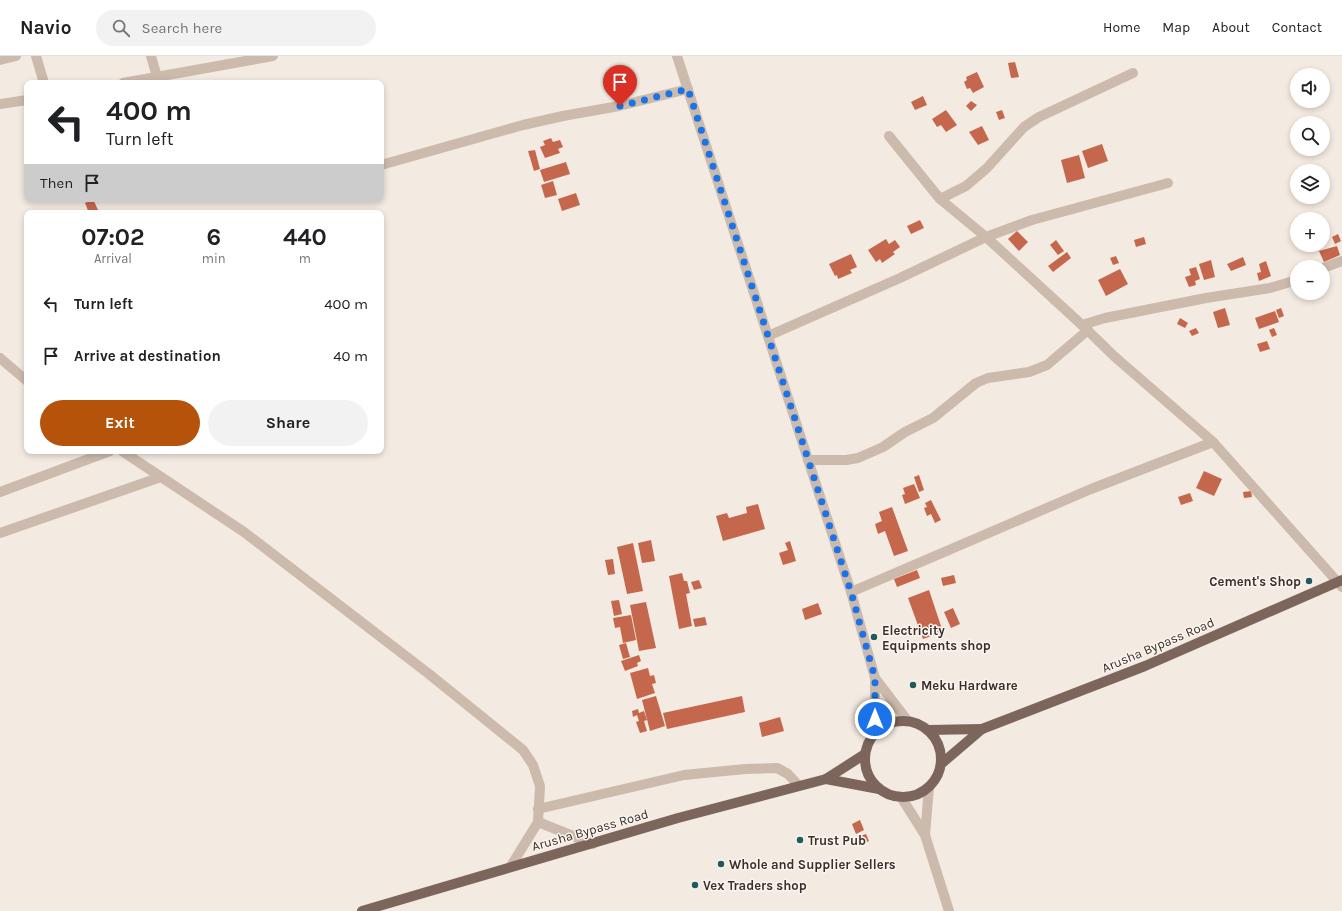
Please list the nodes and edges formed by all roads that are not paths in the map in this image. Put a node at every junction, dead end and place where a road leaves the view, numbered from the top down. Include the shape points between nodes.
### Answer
1 (16, 56) edge
2 (36, 56) edge
3 (151, 56) edge
4 (273, 56) edge
5 (677, 56) edge
6 (246, 59) edge
7 (0, 60) edge
8 (1133, 73) dead end
9 (157, 77) junction
10 (43, 80) edge
11 (140, 80) edge
12 (688, 89) junction
13 (24, 100) edge
14 (0, 104) edge
15 (890, 136) dead end
16 (384, 164) edge
17 (1168, 182) dead end
18 (940, 199) junction
19 (986, 237) junction
20 (1342, 261) edge
21 (1330, 265) edge
22 (1290, 282) edge
23 (1085, 327) junction
24 (768, 336) junction
25 (0, 358) edge
26 (24, 378) edge
27 (1213, 442) junction
28 (102, 454) edge
29 (126, 454) edge
30 (808, 460) junction
31 (161, 477) junction
32 (0, 492) edge
33 (0, 533) edge
34 (1341, 583) edge
35 (851, 592) junction
36 (875, 678) junction
37 (907, 720) junction
38 (982, 729) junction
39 (928, 730) junction
40 (875, 733) junction
41 (865, 754) junction
42 (941, 764) junction
43 (826, 779) junction
44 (798, 785) junction
45 (929, 787) junction
46 (879, 789) junction
47 (901, 797) junction
48 (538, 808) junction
49 (538, 822) junction
50 (925, 835) junction
51 (593, 844) junction
52 (511, 866) junction
53 (362, 911) edge
54 (949, 911) edge

1 - 7 street
2 - 10 street
3 - 9 street
4 - 6 street
5 - 12 street
6 - 9 street
8 - 18 street via 1039,117 1024,127 987,168 966,186
9 - 11 street
12 - 16 street via 620,106 523,125
12 - 24 street
13 - 14 street
15 - 18 street
17 - 19 street via 1032,220
18 - 19 street
19 - 23 street
19 - 24 street
20 - 21 street
22 - 23 street via 1270,288 1105,318
23 - 27 street via 1120,362
23 - 30 street via 1047,365 1022,374 988,378 976,383 933,418 883,447 858,458
24 - 30 street
25 - 26 street
27 - 34 street
27 - 35 street via 1091,489
28 - 32 street
29 - 31 street
30 - 35 street
31 - 33 street
31 - 48 street via 250,537 429,674 523,750 537,774 540,786
34 - 38 main road, Arusha Bypass Road via 1145,666
35 - 36 street
36 - 37 street
36 - 40 street
37 - 39 main road, Arusha Bypass Road
37 - 40 main road via 884,725
38 - 39 main road, Arusha Bypass Road
38 - 42 main road, Arusha Bypass Road
39 - 42 main road, Arusha Bypass Road via 937,739 941,751
40 - 41 main road via 868,742
41 - 43 main road, Arusha Bypass Road
41 - 46 main road via 866,767
42 - 45 main road, Arusha Bypass Road via 937,777
43 - 44 main road, Arusha Bypass Road
43 - 46 main road, Arusha Bypass Road
44 - 48 street via 788,774 777,768 745,769 684,775
44 - 51 main road, Arusha Bypass Road
45 - 47 main road via 911,796
45 - 50 street
46 - 47 main road, Arusha Bypass Road
47 - 50 street
48 - 49 street
49 - 51 street
49 - 52 street
50 - 54 street
51 - 52 main road, Arusha Bypass Road
52 - 53 main road, Arusha Bypass Road

